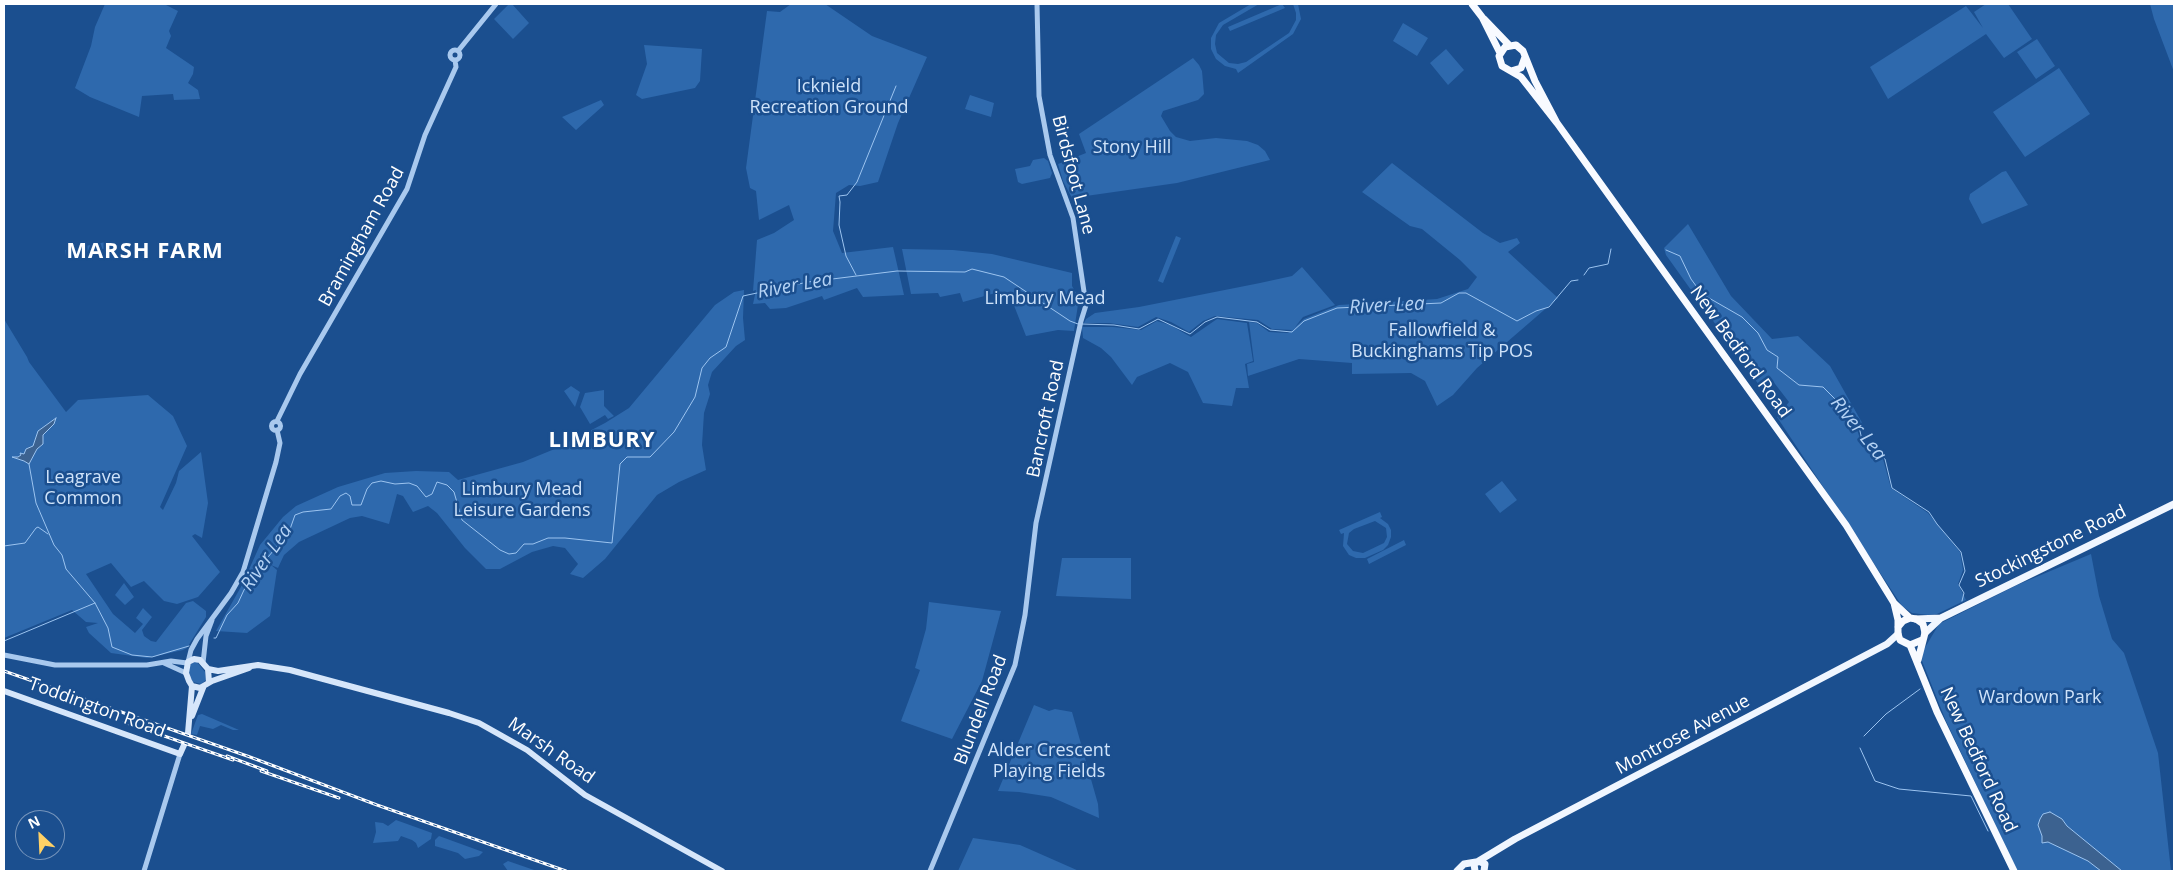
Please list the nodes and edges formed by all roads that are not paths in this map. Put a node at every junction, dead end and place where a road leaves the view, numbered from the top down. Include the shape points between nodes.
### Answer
1 (496, 4) edge
2 (1037, 4) edge
3 (1472, 4) edge
4 (1482, 17) junction
5 (1509, 45) junction
6 (1500, 53) junction
7 (1525, 57) junction
8 (1510, 71) junction
9 (1557, 123) junction
10 (1080, 323) joint
11 (2174, 504) edge
12 (1036, 523) joint
13 (1894, 603) junction
14 (213, 618) junction
15 (1913, 618) junction
16 (1941, 618) junction
17 (1898, 630) junction
18 (1923, 637) junction
19 (1887, 644) junction
20 (1906, 644) junction
21 (4, 654) edge
22 (1918, 660) junction
23 (164, 663) junction
24 (187, 663) junction
25 (206, 666) junction
26 (262, 666) junction
27 (186, 673) junction
28 (210, 682) junction
29 (192, 686) junction
30 (203, 688) junction
31 (4, 690) edge
32 (190, 720) junction
33 (188, 733) dead end
34 (184, 745) dead end
35 (180, 754) junction
36 (1493, 852) junction
37 (1476, 862) junction
38 (1464, 864) junction
39 (1484, 869) edge
40 (144, 871) edge
41 (722, 871) edge
42 (930, 871) edge
43 (1457, 871) edge
44 (1475, 871) edge
45 (2014, 871) edge

1 - 14 street, Bramingham Road via 458,51 460,57 455,60 456,67 425,135 407,189 300,374 277,421 273,422 280,443 251,548 238,583
2 - 10 street, Birdsfoot Lane via 1039,96 1050,155 1075,228 1086,305
3 - 4 highway
4 - 5 highway
4 - 6 highway
5 - 6 highway
5 - 7 highway via 1519,47
6 - 8 highway via 1502,66
7 - 8 highway via 1521,68
7 - 9 highway, New Bedford Road
8 - 9 highway, New Bedford Road via 1521,77
9 - 13 highway, New Bedford Road via 1846,525
10 - 12 street, Bancroft Road
11 - 16 main road, Stockingstone Road
12 - 42 street, Blundell Road via 1015,665
13 - 15 highway, New Bedford Road
13 - 17 highway, New Bedford Road
14 - 24 street via 196,642
14 - 25 street via 202,657
15 - 16 main road, Stockingstone Road
15 - 17 highway via 1903,621
15 - 18 highway via 1923,624
16 - 18 main road, Stockingstone Road
17 - 19 main road, Montrose Avenue
17 - 20 highway
18 - 20 highway
18 - 22 highway
19 - 20 main road, Montrose Avenue
19 - 36 main road, Montrose Avenue
20 - 22 highway, New Bedford Road
21 - 23 street via 62,665
22 - 45 highway, New Bedford Road via 1938,712
23 - 24 street
23 - 27 street
24 - 25 main road via 197,659
24 - 27 main road
25 - 26 main road, Marsh Road via 213,671
25 - 28 main road
26 - 28 main road, Marsh Road via 246,668
26 - 41 main road, Marsh Road via 384,694 479,723 527,750 586,795
27 - 29 main road
28 - 30 main road
29 - 30 main road
29 - 32 main road
30 - 32 main road
31 - 35 main road, Toddington Road
32 - 33 main road
34 - 35 main road
35 - 40 street
36 - 37 main road, Montrose Avenue
36 - 39 main road
37 - 38 main road, Montrose Avenue
37 - 39 main road via 1482,862
37 - 44 main road
38 - 43 main road
38 - 44 main road

